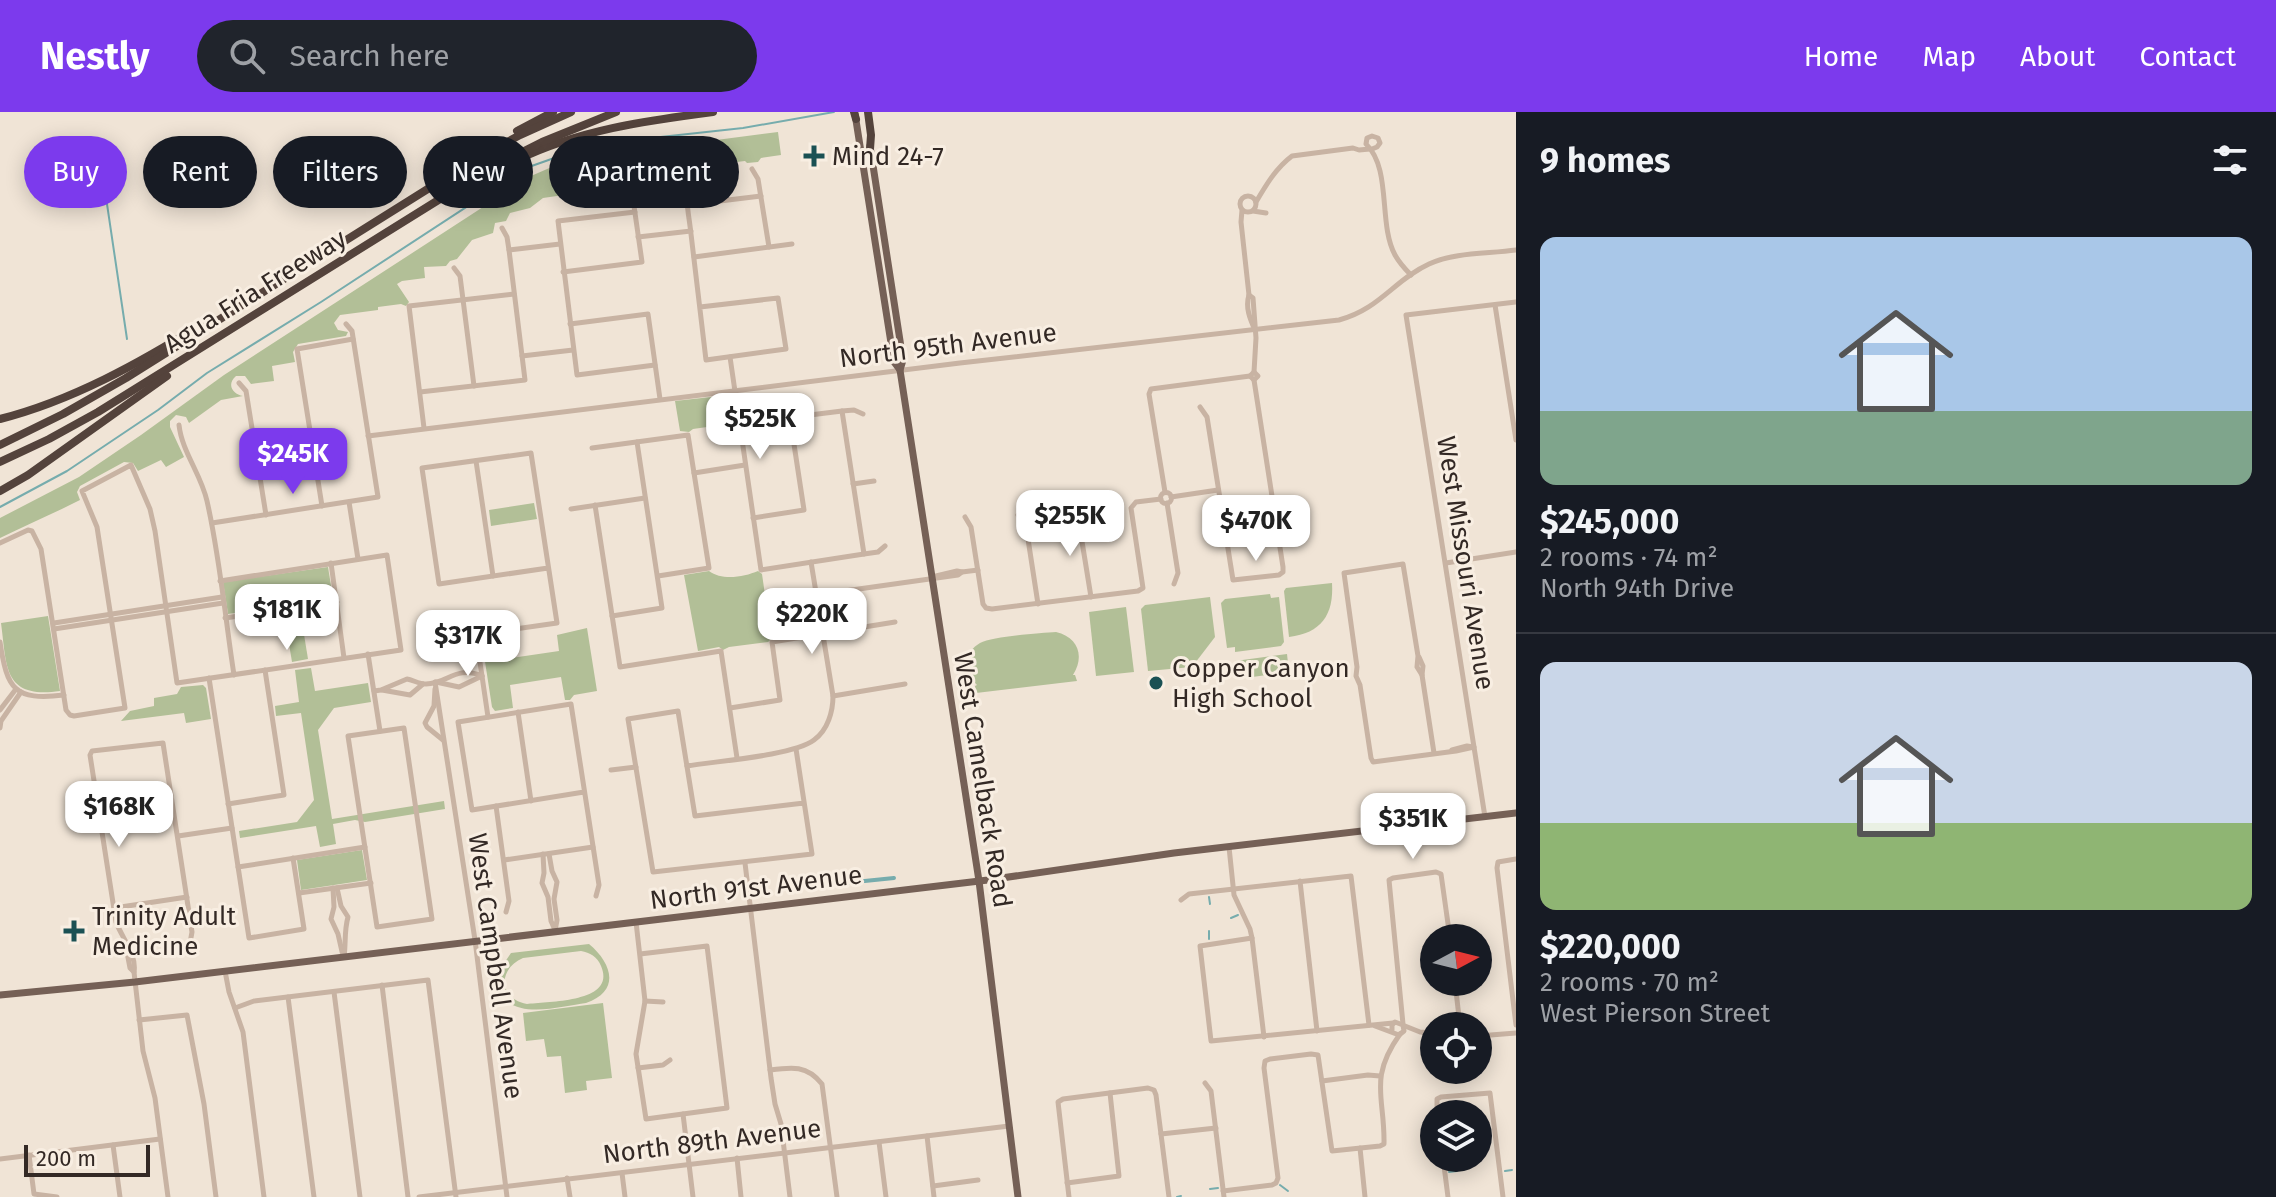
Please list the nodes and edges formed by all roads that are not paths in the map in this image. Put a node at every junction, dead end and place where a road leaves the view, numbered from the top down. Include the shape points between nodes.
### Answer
1 (553, 112) edge
2 (571, 112) edge
3 (616, 112) edge
4 (713, 112) edge
5 (866, 112) edge
6 (855, 114) edge
7 (508, 136) edge
8 (518, 136) edge
9 (1366, 140) junction
10 (533, 147) edge
11 (1353, 148) junction
12 (1374, 148) junction
13 (870, 149) joint
14 (533, 152) edge
15 (752, 169) dead end
16 (866, 181) junction
17 (1264, 187) junction
18 (423, 191) edge
19 (761, 196) junction
20 (1247, 196) junction
21 (739, 199) edge
22 (1254, 207) junction
23 (425, 208) edge
24 (634, 208) edge
25 (687, 208) edge
26 (1242, 210) junction
27 (635, 212) junction
28 (1242, 227) junction
29 (502, 228) dead end
30 (691, 231) junction
31 (638, 237) junction
32 (885, 243) junction
33 (560, 244) junction
34 (792, 244) dead end
35 (769, 247) junction
36 (509, 250) junction
37 (1516, 250) edge
38 (694, 257) junction
39 (454, 268) dead end
40 (293, 272) junction
41 (563, 272) junction
42 (1411, 275) junction
43 (882, 283) junction
44 (299, 287) junction
45 (514, 294) junction
46 (463, 300) junction
47 (1516, 302) edge
48 (1495, 305) junction
49 (700, 307) junction
50 (346, 324) dead end
51 (570, 324) junction
52 (1255, 330) junction
53 (353, 339) junction
54 (573, 350) junction
55 (522, 356) junction
56 (730, 356) junction
57 (655, 365) junction
58 (900, 370) junction
59 (1253, 376) junction
60 (239, 383) dead end
61 (474, 386) junction
62 (735, 391) junction
63 (420, 392) junction
64 (660, 399) junction
65 (1200, 407) dead end
66 (842, 411) junction
67 (863, 414) dead end
68 (790, 418) junction
69 (0, 419) edge
70 (739, 424) junction
71 (179, 425) dead end
72 (424, 428) junction
73 (368, 436) junction
74 (1516, 440) edge
75 (637, 442) junction
76 (0, 445) edge
77 (592, 448) dead end
78 (476, 461) junction
79 (0, 462) edge
80 (745, 465) junction
81 (694, 473) junction
82 (874, 481) dead end
83 (853, 484) junction
84 (1218, 490) junction
85 (0, 491) edge
86 (646, 498) junction
87 (1167, 500) junction
88 (349, 502) junction
89 (595, 505) junction
90 (322, 506) junction
91 (571, 509) dead end
92 (1073, 511) dead end
93 (266, 515) junction
94 (1018, 515) dead end
95 (965, 517) dead end
96 (753, 518) junction
97 (212, 523) junction
98 (0, 543) edge
99 (885, 546) dead end
100 (1516, 552) edge
101 (864, 554) junction
102 (358, 559) junction
103 (811, 562) junction
104 (331, 563) junction
105 (1446, 563) junction
106 (548, 568) junction
107 (978, 570) junction
108 (493, 576) junction
109 (658, 576) junction
110 (932, 577) junction
111 (220, 581) junction
112 (1174, 584) dead end
113 (816, 595) junction
114 (1091, 597) junction
115 (223, 600) junction
116 (337, 602) junction
117 (1038, 604) junction
118 (167, 608) junction
119 (612, 616) junction
120 (112, 617) junction
121 (225, 618) junction
122 (895, 622) dead end
123 (54, 626) junction
124 (822, 633) junction
125 (476, 635) junction
126 (439, 637) dead end
127 (0, 642) edge
128 (368, 654) junction
129 (344, 658) junction
130 (1, 659) edge
131 (265, 670) junction
132 (234, 675) junction
133 (482, 676) junction
134 (209, 678) junction
135 (423, 684) junction
136 (436, 684) junction
137 (905, 684) dead end
138 (18, 690) junction
139 (378, 691) junction
140 (64, 695) junction
141 (833, 696) junction
142 (730, 708) junction
143 (0, 710) edge
144 (518, 712) junction
145 (429, 713) junction
146 (440, 716) junction
147 (488, 717) junction
148 (0, 720) edge
149 (0, 728) edge
150 (380, 731) junction
151 (444, 740) junction
152 (1474, 747) junction
153 (796, 749) junction
154 (1434, 753) junction
155 (737, 758) junction
156 (687, 766) junction
157 (636, 767) junction
158 (611, 770) dead end
159 (584, 792) junction
160 (531, 801) junction
161 (804, 803) junction
162 (228, 804) junction
163 (496, 806) junction
164 (1516, 813) edge
165 (1485, 817) junction
166 (232, 828) junction
167 (178, 836) junction
168 (365, 847) junction
169 (593, 847) junction
170 (1229, 847) junction
171 (546, 854) junction
172 (293, 858) junction
173 (1516, 859) edge
174 (504, 860) junction
175 (745, 863) junction
176 (238, 867) junction
177 (552, 871) junction
178 (544, 873) junction
179 (979, 881) junction
180 (1300, 881) junction
181 (371, 883) junction
182 (335, 888) junction
183 (1233, 889) junction
184 (299, 893) junction
185 (596, 896) dead end
186 (187, 897) junction
187 (1181, 900) dead end
188 (114, 908) junction
189 (751, 908) junction
190 (343, 909) junction
191 (333, 911) junction
192 (506, 912) dead end
193 (636, 922) junction
194 (1448, 924) edge
195 (555, 931) junction
196 (1252, 938) junction
197 (475, 940) junction
198 (190, 943) dead end
199 (640, 954) junction
200 (344, 957) junction
201 (225, 971) junction
202 (135, 982) junction
203 (382, 985) junction
204 (334, 991) junction
205 (0, 995) edge
206 (288, 997) junction
207 (645, 1001) junction
208 (663, 1002) dead end
209 (1402, 1007) junction
210 (235, 1008) junction
211 (139, 1020) junction
212 (1394, 1022) junction
213 (1372, 1025) junction
214 (1403, 1025) junction
215 (1516, 1025) edge
216 (1317, 1031) junction
217 (1392, 1032) junction
218 (1420, 1032) joint
219 (1516, 1033) edge
220 (1400, 1034) junction
221 (1492, 1035) edge
222 (1264, 1037) junction
223 (1390, 1047) junction
224 (670, 1060) dead end
225 (638, 1068) junction
226 (770, 1070) junction
227 (1380, 1076) junction
228 (1322, 1081) junction
229 (1205, 1083) dead end
230 (1110, 1093) junction
231 (1437, 1100) edge
232 (1491, 1100) edge
233 (1492, 1109) edge
234 (683, 1114) junction
235 (1009, 1126) junction
236 (1216, 1128) junction
237 (1161, 1134) junction
238 (927, 1136) junction
239 (160, 1139) junction
240 (879, 1142) junction
241 (113, 1145) junction
242 (831, 1147) junction
243 (1360, 1148) junction
244 (785, 1153) junction
245 (29, 1155) junction
246 (737, 1158) junction
247 (0, 1159) edge
248 (689, 1164) junction
249 (1445, 1172) edge
250 (622, 1173) junction
251 (567, 1178) junction
252 (978, 1180) dead end
253 (1067, 1183) junction
254 (506, 1186) junction
255 (933, 1186) junction
256 (1224, 1194) edge
257 (456, 1195) edge
258 (57, 1197) edge
259 (120, 1197) edge
260 (168, 1197) edge
261 (216, 1197) edge
262 (264, 1197) edge
263 (314, 1197) edge
264 (360, 1197) edge
265 (408, 1197) edge
266 (419, 1197) edge
267 (507, 1197) edge
268 (570, 1197) edge
269 (625, 1197) edge
270 (693, 1197) edge
271 (741, 1197) edge
272 (790, 1197) edge
273 (837, 1197) edge
274 (886, 1197) edge
275 (934, 1197) edge
276 (1018, 1197) edge
277 (1069, 1197) edge
278 (1169, 1197) edge
279 (1365, 1197) edge
280 (1448, 1197) edge
281 (1503, 1197) edge

1 - 7 highway
2 - 8 highway, Agua Fria Freeway
3 - 10 highway, Agua Fria Freeway
4 - 14 highway via 626,124
5 - 13 highway
6 - 16 main road, West Camelback Road
9 - 11 street
9 - 12 street
9 - 12 street via 1371,136 1380,141
11 - 12 street
11 - 17 street via 1292,156
12 - 42 street via 1392,249
13 - 32 main road, West Camelback Road
15 - 19 street
16 - 32 main road via 878,234
16 - 43 main road, West Camelback Road
17 - 20 street
17 - 22 street
18 - 40 highway, Agua Fria Freeway
19 - 21 street
19 - 35 street
20 - 22 street
20 - 26 street via 1240,200
22 - 26 street
22 - 28 street
23 - 44 highway, Agua Fria Freeway
24 - 27 street
25 - 30 street
26 - 28 street
27 - 31 street
27 - 33 street via 558,221
28 - 52 street
29 - 36 street
30 - 31 street
30 - 38 street
31 - 41 street via 642,262
32 - 43 main road
32 - 58 main road, West Camelback Road via 903,360
33 - 36 street
33 - 41 street
34 - 35 street
35 - 38 street
36 - 45 street
37 - 42 street, North 95th Avenue via 1447,258
38 - 49 street
39 - 46 street
40 - 69 highway via 107,377
40 - 76 highway, Agua Fria Freeway via 126,378
41 - 51 street
42 - 52 street, North 95th Avenue via 1376,304 1346,318
43 - 58 main road, West Camelback Road via 894,362
44 - 79 highway, Agua Fria Freeway via 98,412
44 - 85 highway
45 - 46 street
45 - 55 street
46 - 61 street
46 - 63 street via 409,306
47 - 48 street
48 - 74 street
48 - 105 street, West Missouri Avenue via 1406,315
49 - 56 street via 706,360
49 - 56 street via 778,298 786,349
50 - 53 street
51 - 54 street
51 - 57 street via 648,314
52 - 58 street, North 95th Avenue
52 - 59 street
53 - 73 street
53 - 90 street via 297,349
54 - 55 street
54 - 57 street via 577,375
55 - 61 street via 525,380
56 - 62 street
57 - 64 street
58 - 62 street, North 95th Avenue
58 - 110 main road, West Camelback Road
59 - 84 street via 1283,572 1233,580
59 - 87 street via 1151,389
60 - 93 street via 246,391
61 - 63 street
62 - 64 street, North 95th Avenue
62 - 70 street
63 - 72 street
64 - 72 street, North 95th Avenue
65 - 84 street via 1207,417
66 - 67 street
66 - 68 street
66 - 83 street
68 - 70 street
68 - 96 street via 804,510
70 - 80 street
71 - 97 street
72 - 73 street, North 95th Avenue
73 - 88 street via 378,497
75 - 77 street
75 - 81 street via 688,435
75 - 86 street
78 - 106 street via 531,453
78 - 108 street
78 - 108 street via 422,468 439,584
80 - 81 street
80 - 96 street
81 - 109 street via 709,568
82 - 83 street
83 - 101 street
84 - 87 street
86 - 89 street
86 - 109 street
87 - 112 street via 1178,573
87 - 114 street via 1132,504 1143,588
88 - 90 street
88 - 102 street
89 - 91 street
89 - 119 street
90 - 93 street
92 - 114 street
93 - 97 street
94 - 117 street via 1026,526
95 - 107 street
96 - 103 street via 761,570
97 - 111 street
98 - 123 street via 32,531 44,560
99 - 101 street
100 - 105 street
101 - 103 street
102 - 104 street
102 - 128 street via 387,555 401,650
103 - 113 street
104 - 111 street
104 - 116 street
105 - 152 street, West Missouri Avenue
106 - 108 street
106 - 125 street via 557,623
107 - 110 street
107 - 117 street via 986,608
109 - 119 street via 662,608
110 - 113 street
110 - 179 main road, West Camelback Road
111 - 115 street
113 - 124 street
114 - 117 street
115 - 118 street
115 - 121 street
116 - 121 street
116 - 129 street
118 - 120 street
118 - 120 street via 150,509 131,465 82,491 97,527
118 - 134 street via 177,683
119 - 142 street via 620,667 721,651
120 - 123 street
120 - 140 street via 125,708 74,716 66,710
121 - 132 street
122 - 124 street
123 - 140 street
124 - 141 street
124 - 142 street via 772,642 780,700
125 - 126 street
125 - 133 street
127 - 130 street
128 - 129 street
128 - 139 street
129 - 131 street
130 - 138 street
131 - 132 street
131 - 162 street via 284,795
132 - 134 street
133 - 136 street via 459,687
133 - 136 street via 456,673
133 - 147 street
134 - 162 street
135 - 136 street
135 - 139 street via 407,679
135 - 139 street via 410,695
136 - 145 street
136 - 146 street, West Campbell Avenue
137 - 141 street
138 - 140 street via 43,697
138 - 143 street
138 - 148 street
139 - 150 street
141 - 153 street via 828,723 816,739
142 - 155 street
144 - 147 street
144 - 159 street via 571,704
144 - 160 street
145 - 146 street
145 - 151 street, West Campbell Avenue via 426,725
146 - 151 street, West Campbell Avenue
147 - 163 street via 458,722 472,810
148 - 149 street
150 - 168 street via 348,736
150 - 181 street via 404,728 432,919 377,927
151 - 197 street, West Campbell Avenue
152 - 154 street
152 - 165 street, West Missouri Avenue
153 - 155 street
153 - 161 street
154 - 154 street via 1403,564 1344,573 1371,758 1373,762
155 - 156 street
156 - 157 street via 678,711 628,719
156 - 161 street via 695,816
157 - 158 street
157 - 175 street via 653,872
159 - 160 street
159 - 169 street
160 - 163 street
161 - 175 street via 812,854
162 - 166 street
163 - 174 street
164 - 165 main road, North 91st Avenue
165 - 170 main road, North 91st Avenue
166 - 167 street
166 - 176 street
167 - 186 street
167 - 188 street via 163,743 92,751
168 - 172 street
168 - 181 street
169 - 171 street
169 - 185 street
170 - 179 main road, North 91st Avenue
170 - 183 street
171 - 174 street
171 - 177 street
171 - 178 street
172 - 176 street
172 - 184 street
173 - 215 street via 1498,862 1497,868
174 - 192 street
175 - 189 street
176 - 184 street via 249,938 304,929
177 - 178 street
177 - 195 street via 557,882
178 - 195 street
179 - 189 main road, North 91st Avenue
179 - 235 main road, West Camelback Road
180 - 183 street
180 - 213 street via 1351,876
180 - 216 street
181 - 182 street
182 - 184 street
182 - 190 street
182 - 191 street
183 - 187 street via 1189,894
183 - 196 street
186 - 188 street
186 - 198 street
188 - 202 street
189 - 193 main road, North 91st Avenue
189 - 226 street
190 - 191 street
190 - 200 street via 348,917
191 - 200 street
193 - 195 main road, North 91st Avenue
193 - 199 street
194 - 209 street via 1441,874 1389,880
195 - 197 main road, North 91st Avenue
196 - 222 street
196 - 222 street via 1200,946 1211,1041
197 - 200 main road, North 91st Avenue
197 - 254 street, West Campbell Avenue
199 - 207 street
199 - 234 street via 707,946 727,1108
200 - 201 main road, North 91st Avenue
201 - 202 main road, North 91st Avenue
201 - 210 street
202 - 205 main road, North 91st Avenue
202 - 211 street
203 - 204 street
203 - 257 street via 428,980
203 - 265 street
204 - 206 street
204 - 264 street
206 - 210 street
206 - 263 street
207 - 208 street
207 - 225 street
209 - 212 street
209 - 214 street
210 - 262 street via 246,1046
211 - 239 street
211 - 261 street via 187,1015
212 - 213 street
212 - 214 street
212 - 217 street
213 - 216 street
213 - 217 street
214 - 218 street
214 - 220 street
216 - 222 street
217 - 220 street
217 - 223 street
218 - 220 street
219 - 221 street
220 - 223 street
223 - 227 street
224 - 225 street
225 - 234 street via 646,1119
226 - 242 street via 801,1068 822,1084
226 - 244 street
227 - 228 street
227 - 243 street via 1384,1144
228 - 243 street via 1332,1151
228 - 256 street via 1318,1055 1265,1061 1278,1178 1272,1185
229 - 236 street
230 - 237 street via 1154,1090
230 - 253 street via 1058,1102
230 - 253 street via 1119,1176
231 - 232 street via 1490,1093
233 - 281 street
234 - 248 street
235 - 238 street, North 89th Avenue
235 - 276 main road, West Camelback Road
236 - 237 street
236 - 256 street
237 - 278 street
238 - 240 street, North 89th Avenue
238 - 255 street
239 - 241 street
239 - 260 street
240 - 242 street, North 89th Avenue
240 - 274 street
241 - 245 street
241 - 259 street
242 - 244 street, North 89th Avenue
242 - 273 street
243 - 279 street
244 - 246 street, North 89th Avenue
244 - 272 street
245 - 247 street
245 - 258 street via 34,1194
246 - 248 street, North 89th Avenue
246 - 271 street
248 - 250 street, North 89th Avenue
248 - 270 street
249 - 280 street
250 - 251 street, North 89th Avenue
250 - 269 street
251 - 254 street, North 89th Avenue
251 - 268 street
252 - 255 street
253 - 277 street
254 - 257 street, North 89th Avenue
254 - 267 street, West Campbell Avenue
255 - 275 street
257 - 266 street, North 89th Avenue

